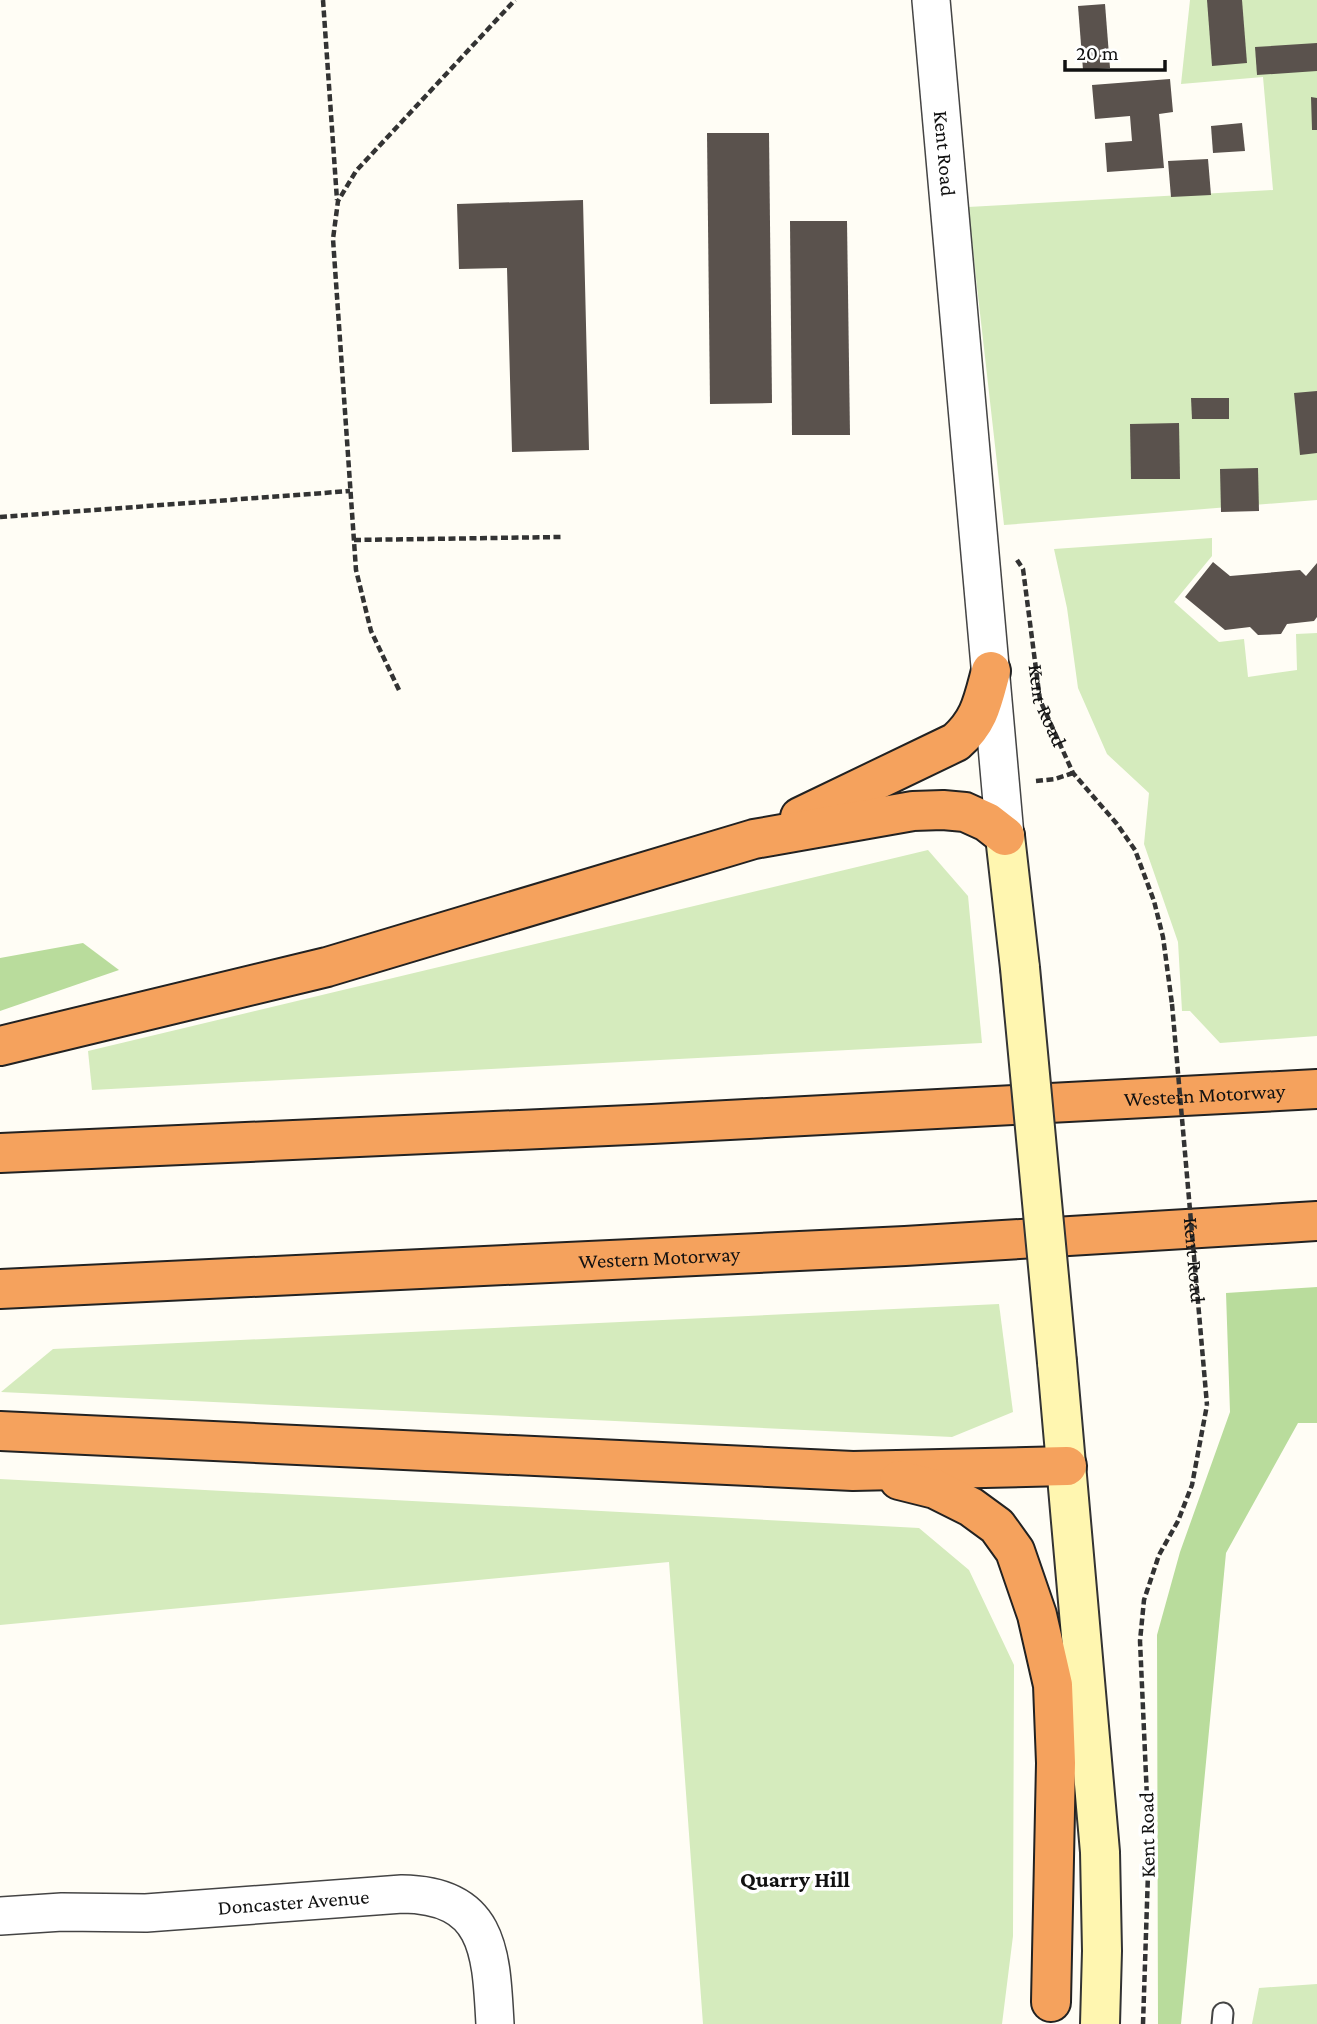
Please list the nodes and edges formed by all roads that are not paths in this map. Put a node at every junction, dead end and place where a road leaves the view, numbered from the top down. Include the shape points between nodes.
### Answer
1 (931, 0) edge
2 (991, 671) junction
3 (1005, 836) junction
4 (754, 839) junction
5 (0, 1046) edge
6 (1317, 1089) edge
7 (0, 1153) edge
8 (1317, 1221) edge
9 (0, 1289) edge
10 (0, 1431) edge
11 (1067, 1466) junction
12 (853, 1471) junction
13 (1086, 1702) junction
14 (0, 1916) edge
15 (1050, 2013) edge
16 (495, 2024) edge
17 (1100, 2024) edge

1 - 2 street, Kent Road
2 - 3 street, Kent Road
2 - 4 highway via 982,707 971,729 956,743
3 - 4 highway via 965,812 943,810 913,811
3 - 11 main road, Kent Road, bridge
4 - 5 highway via 327,967
6 - 7 highway, Western Motorway
8 - 9 highway, Western Motorway
10 - 12 highway
11 - 12 highway
11 - 13 main road, Kent Road
12 - 15 highway via 935,1489 971,1507 997,1526 1015,1550 1027,1581 1053,1685 1056,1763
13 - 15 main road, Kent Road
13 - 17 main road, Kent Road via 1100,1852
14 - 16 street, Doncaster Avenue via 146,1913 402,1894 432,1896 464,1912 484,1939 492,1969

